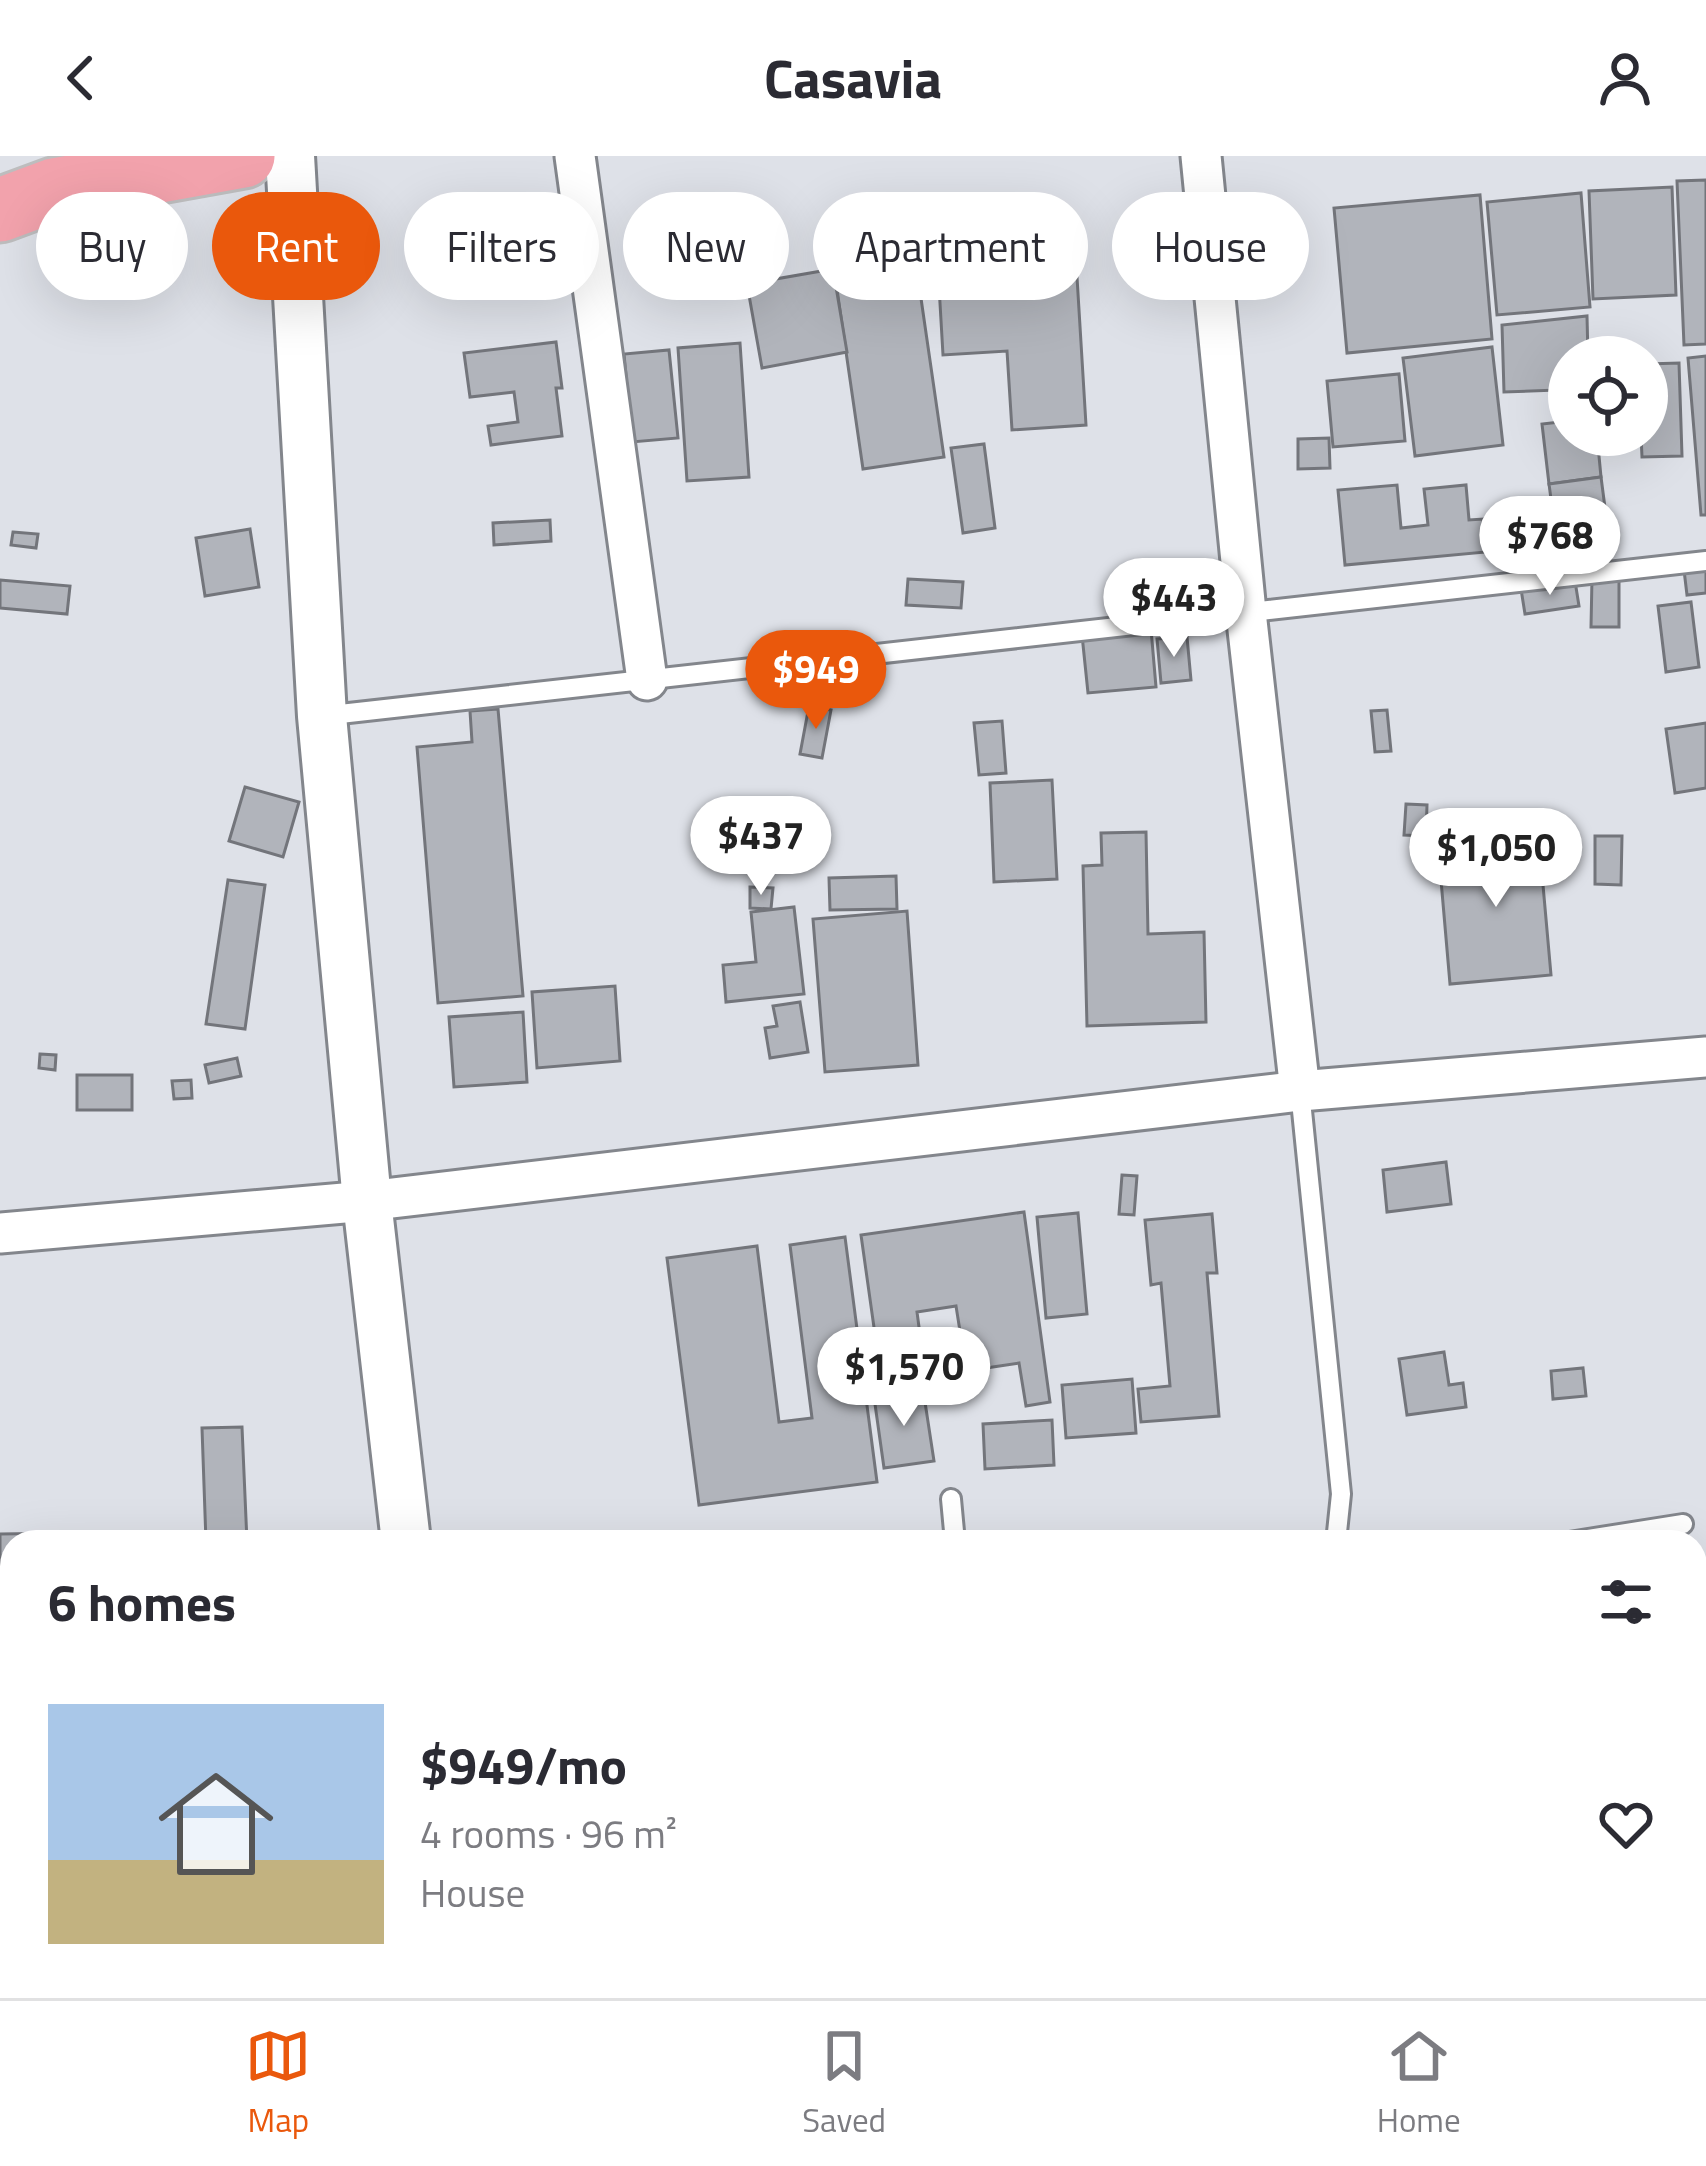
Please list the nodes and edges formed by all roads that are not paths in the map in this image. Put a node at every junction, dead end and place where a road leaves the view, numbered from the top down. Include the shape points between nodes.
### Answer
1 (243, 156) edge
2 (290, 156) edge
3 (575, 156) edge
4 (1202, 156) edge
5 (0, 210) edge
6 (1706, 561) edge
7 (1246, 612) junction
8 (646, 680) junction
9 (322, 716) junction
10 (1706, 1058) edge
11 (1300, 1091) junction
12 (368, 1201) junction
13 (0, 1233) edge
14 (951, 1499) dead end
15 (1683, 1524) dead end
16 (405, 1530) edge
17 (954, 1530) edge
18 (1337, 1530) edge
19 (1645, 1530) edge

1 - 5 highway via 54,190
2 - 9 street
3 - 8 street
4 - 7 street
6 - 7 lane
7 - 8 lane
7 - 11 street
8 - 9 lane
9 - 12 street
10 - 11 street
11 - 12 street
11 - 18 lane via 1341,1494
12 - 13 street
12 - 16 street
14 - 17 lane
15 - 19 lane

